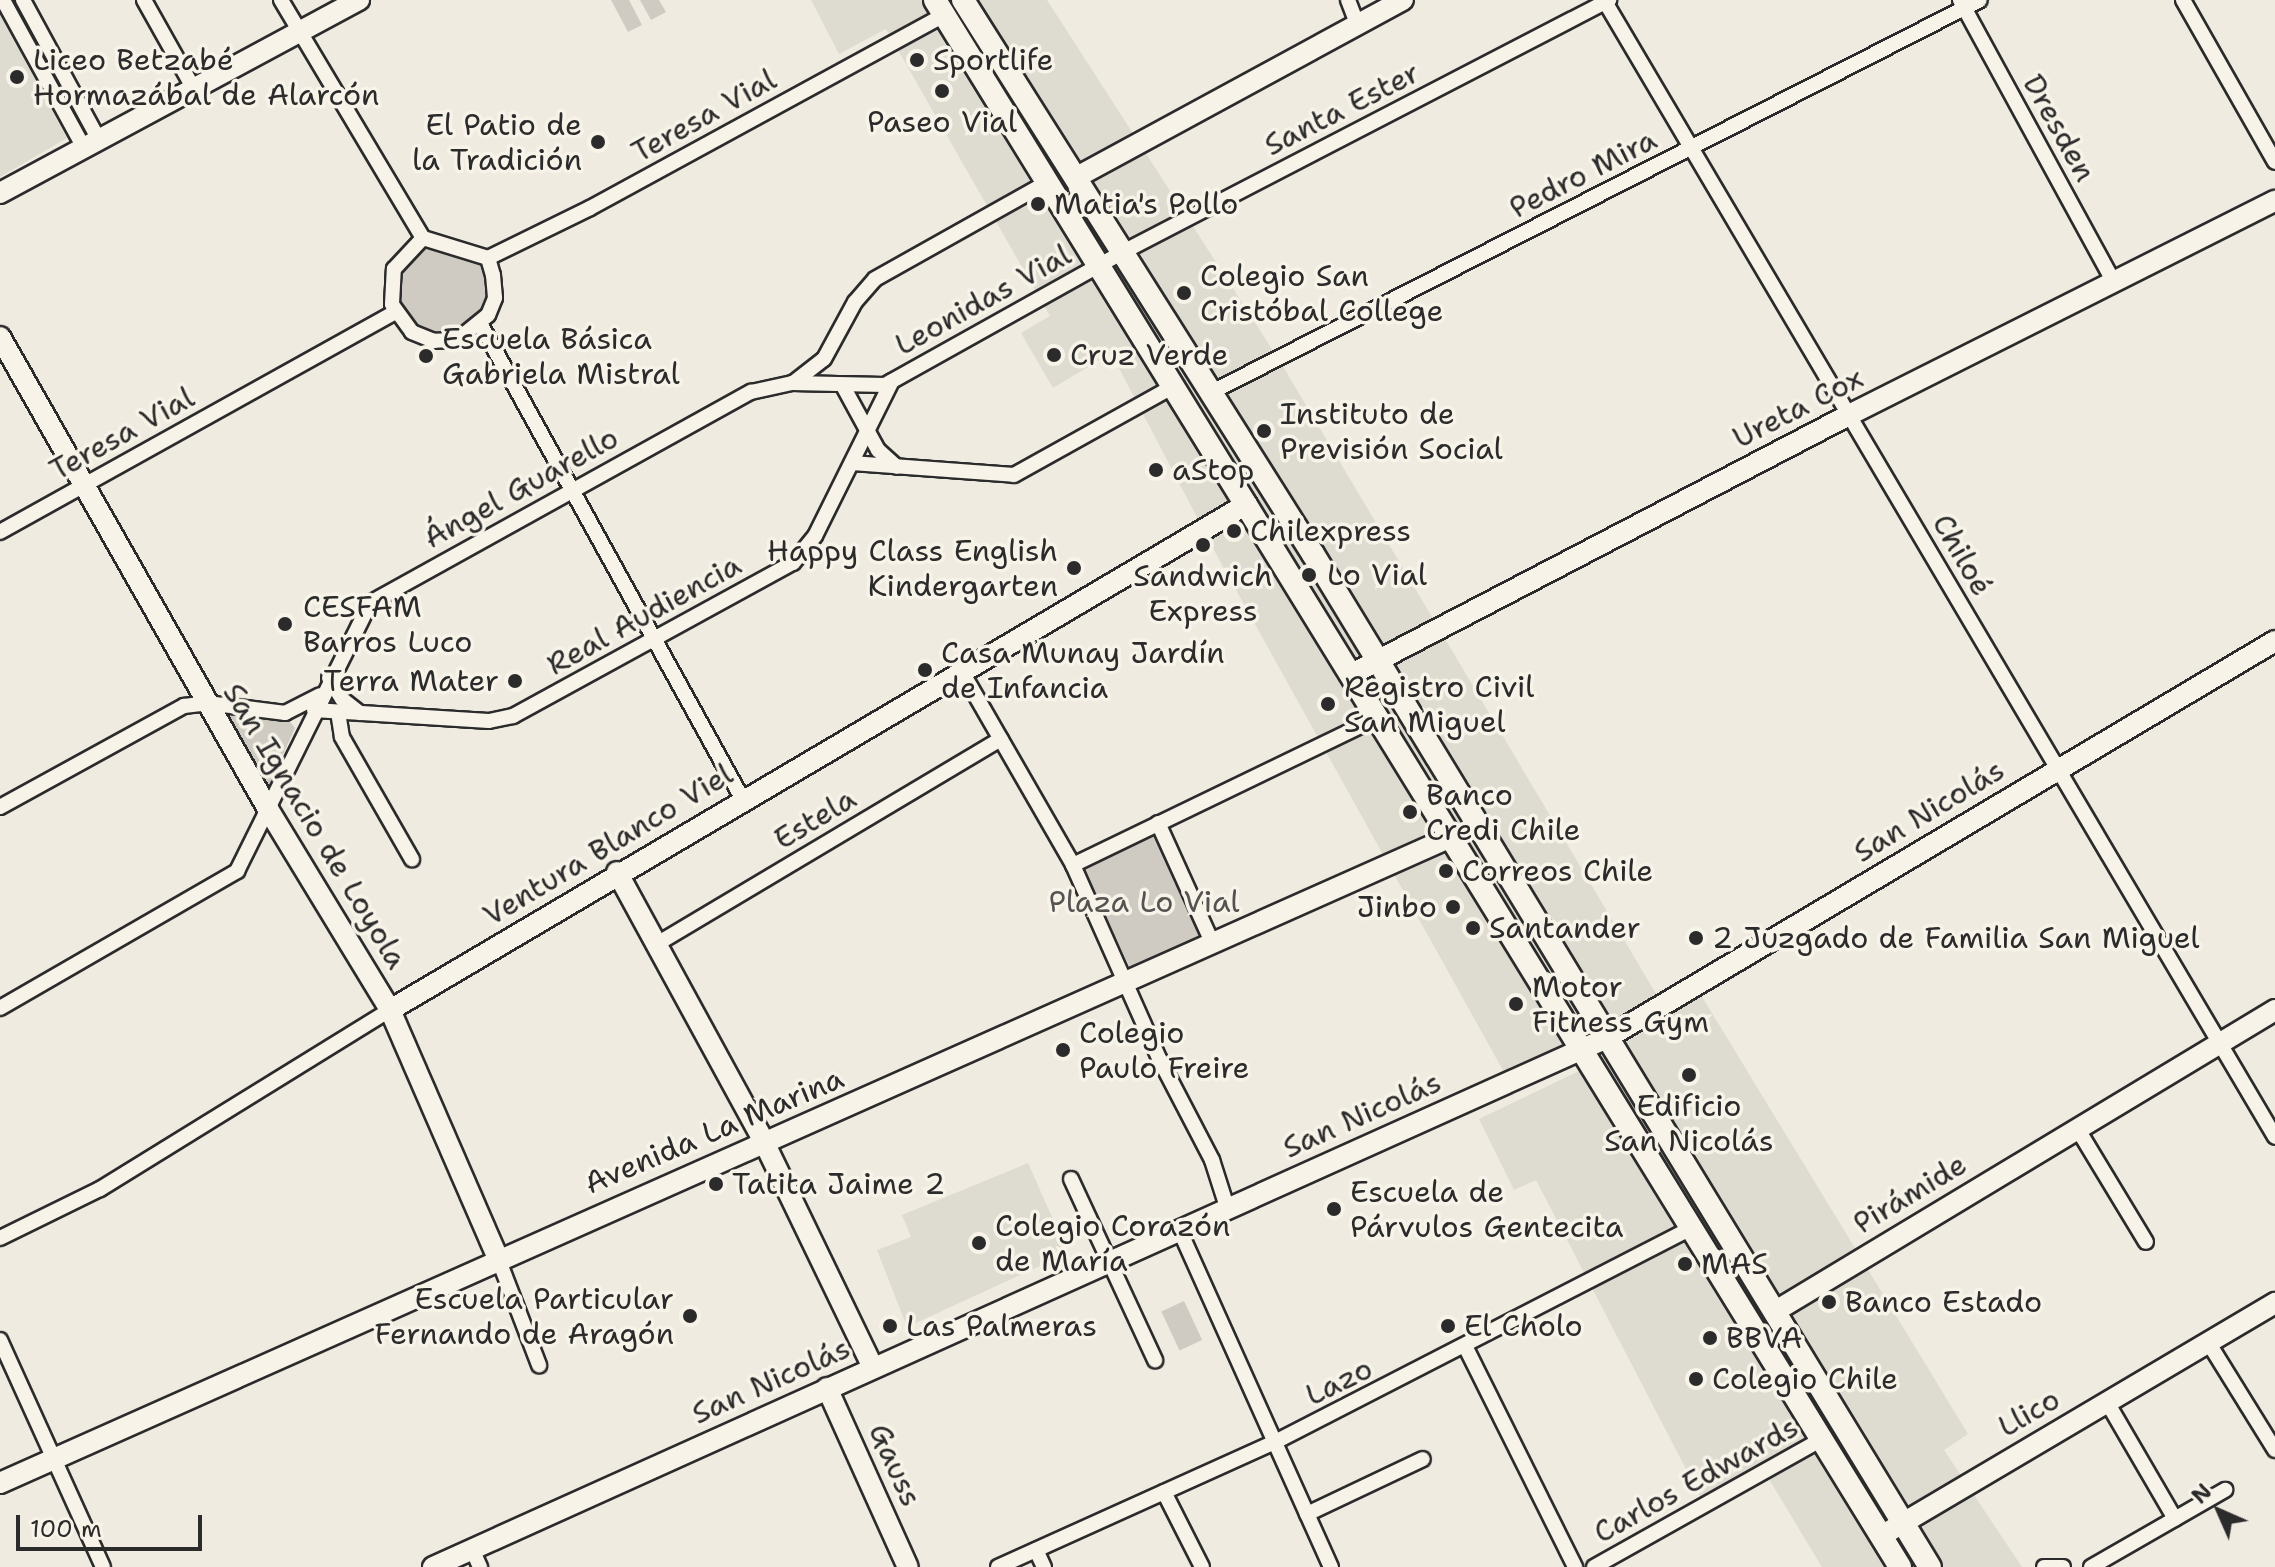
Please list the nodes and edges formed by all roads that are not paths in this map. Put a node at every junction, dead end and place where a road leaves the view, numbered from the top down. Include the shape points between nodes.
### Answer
1 (3, 0) edge
2 (23, 0) edge
3 (144, 0) edge
4 (281, 0) edge
5 (359, 0) edge
6 (1348, 0) edge
7 (1403, 0) edge
8 (1980, 0) edge
9 (2183, 0) edge
10 (1606, 1) edge
11 (1962, 4) edge
12 (939, 7) edge
13 (968, 9) edge
14 (1357, 24) junction
15 (300, 32) junction
16 (194, 89) junction
17 (92, 144) junction
18 (1694, 146) junction
19 (2275, 162) edge
20 (1075, 178) junction
21 (1048, 182) junction
22 (0, 193) edge
23 (2275, 201) edge
24 (423, 238) junction
25 (1121, 253) junction
26 (488, 258) junction
27 (1100, 265) junction
28 (2114, 282) junction
29 (395, 312) junction
30 (481, 325) junction
31 (0, 337) edge
32 (892, 381) junction
33 (792, 383) junction
34 (843, 386) junction
35 (1174, 386) junction
36 (1210, 393) junction
37 (1849, 415) junction
38 (869, 428) junction
39 (852, 463) junction
40 (897, 467) junction
41 (84, 485) junction
42 (571, 488) junction
43 (1247, 504) junction
44 (0, 532) edge
45 (654, 639) junction
46 (2275, 641) edge
47 (1376, 661) junction
48 (961, 670) junction
49 (1352, 674) junction
50 (329, 678) junction
51 (322, 693) junction
52 (207, 703) junction
53 (314, 710) junction
54 (338, 712) junction
55 (285, 713) junction
56 (360, 713) junction
57 (1379, 717) junction
58 (302, 734) junction
59 (1001, 739) junction
60 (2058, 769) junction
61 (743, 800) junction
62 (0, 807) edge
63 (268, 809) junction
64 (1158, 823) junction
65 (1453, 836) junction
66 (412, 859) dead end
67 (1073, 865) junction
68 (617, 872) junction
69 (1212, 942) junction
70 (657, 944) junction
71 (1126, 980) junction
72 (0, 1008) edge
73 (390, 1010) junction
74 (2275, 1010) edge
75 (1607, 1038) junction
76 (2219, 1043) junction
77 (1584, 1049) junction
78 (2077, 1128) junction
79 (2275, 1137) edge
80 (764, 1142) junction
81 (1071, 1179) dead end
82 (1227, 1207) junction
83 (1694, 1227) junction
84 (1179, 1229) junction
85 (0, 1238) edge
86 (2146, 1242) dead end
87 (498, 1258) junction
88 (1112, 1259) junction
89 (2275, 1303) edge
90 (1774, 1312) junction
91 (1756, 1330) junction
92 (0, 1340) edge
93 (2208, 1342) junction
94 (1466, 1348) junction
95 (1155, 1360) dead end
96 (539, 1365) dead end
97 (873, 1367) junction
98 (827, 1388) junction
99 (2107, 1402) junction
100 (1822, 1439) junction
101 (1275, 1442) junction
102 (2275, 1450) edge
103 (54, 1458) junction
104 (1423, 1459) dead end
105 (0, 1483) edge
106 (2225, 1490) dead end
107 (1164, 1492) junction
108 (1307, 1514) junction
109 (2175, 1519) junction
110 (1902, 1523) junction
111 (1881, 1536) junction
112 (1036, 1550) junction
113 (476, 1558) edge
114 (103, 1567) edge
115 (433, 1567) edge
116 (908, 1567) edge
117 (998, 1567) edge
118 (1044, 1567) edge
119 (1202, 1567) edge
120 (1331, 1567) edge
121 (1575, 1567) edge
122 (1594, 1567) edge
123 (1900, 1567) edge
124 (1930, 1567) edge
125 (2044, 1567) edge
126 (2063, 1567) edge
127 (2091, 1567) edge

1 - 17 street
2 - 17 street
3 - 16 street
4 - 15 street
5 - 15 street
6 - 14 street
7 - 14 street
8 - 11 street, Pedro Mira
9 - 19 street
10 - 18 street, Chiloé
10 - 25 street, Santa Ester
11 - 18 street, Pedro Mira
11 - 28 street, Dresden
12 - 13 main road
12 - 21 main road
12 - 26 street, Teresa Vial via 590,208
13 - 20 main road
14 - 20 street
15 - 16 street
15 - 24 street
16 - 17 street
17 - 22 street
18 - 36 street, Pedro Mira
18 - 37 street, Chiloé
20 - 25 main road
21 - 27 main road
21 - 33 street, Ángel Guarello via 875,279 855,302 824,359
23 - 28 street, Ureta Cox
24 - 26 street
24 - 29 street via 394,269 390,292
25 - 27 street, Santa Ester
25 - 36 main road
26 - 30 street via 495,298
27 - 32 street, Leonidas Vial
27 - 35 main road
28 - 37 street, Ureta Cox
29 - 30 street via 412,332 434,341 457,340
29 - 41 street, Teresa Vial
30 - 42 street
31 - 41 street, San Ignacio de Loyola
32 - 34 street, Leonidas Vial via 879,387
32 - 38 street, Leonidas Vial
33 - 34 street, Ángel Guarello
33 - 42 street, Ángel Guarello via 751,392
34 - 38 street
35 - 40 street via 1014,475
35 - 43 main road
36 - 47 main road
37 - 47 street, Ureta Cox
37 - 60 street, Chiloé
38 - 39 street, Leonidas Vial
38 - 40 street via 878,450
39 - 40 street
39 - 45 street, Real Audiencia via 815,536 793,563
41 - 44 street, Teresa Vial
41 - 52 street, San Ignacio de Loyola
42 - 45 street
42 - 50 street, Ángel Guarello via 370,603
43 - 48 street, Ventura Blanco Viel
43 - 49 main road
45 - 56 street, Real Audiencia via 502,720
45 - 61 street
46 - 60 street, San Nicolás
47 - 49 street, Ureta Cox
47 - 75 main road
48 - 59 street
48 - 61 street, Ventura Blanco Viel
49 - 57 main road
50 - 51 street, Ángel Guarello
50 - 56 street via 342,699
51 - 53 street, Ángel Guarello
51 - 55 street
52 - 55 street
52 - 62 street via 177,709
52 - 63 street, San Ignacio de Loyola
53 - 54 street, Real Audiencia
53 - 58 street
54 - 56 street, Real Audiencia
54 - 66 street via 342,737
55 - 58 street via 296,719
57 - 64 street
57 - 65 main road
58 - 63 street
59 - 67 street
59 - 70 street, Estela
60 - 75 street, San Nicolás
60 - 76 street, Chiloé
61 - 68 street, Ventura Blanco Viel
63 - 72 street via 231,877
63 - 73 street, San Ignacio de Loyola
64 - 67 street
64 - 69 street
65 - 69 street, Avenida La Marina
65 - 77 main road
67 - 71 street
68 - 70 street
68 - 73 street, Ventura Blanco Viel
69 - 71 street, Avenida La Marina
70 - 80 street
71 - 80 street, Avenida La Marina
71 - 82 street via 1212,1160
73 - 85 street, Ventura Blanco Viel via 100,1189
73 - 87 street, San Ignacio de Loyola
74 - 76 street, Pirámide
75 - 77 street, San Nicolás
75 - 90 main road
76 - 78 street, Pirámide
76 - 79 street, Chiloé
77 - 82 street, San Nicolás
77 - 83 main road
78 - 86 street
78 - 90 street, Pirámide
80 - 87 street, Avenida La Marina
80 - 97 street
81 - 88 street
82 - 84 street, San Nicolás
83 - 91 main road
83 - 94 street, Lazo
84 - 88 street, San Nicolás
84 - 101 street
87 - 96 street, San Ignacio de Loyola
87 - 103 street, Avenida La Marina
88 - 95 street
88 - 97 street, San Nicolás
89 - 93 street, Llico
90 - 91 main road
90 - 110 main road
91 - 100 main road
92 - 103 street
93 - 99 street, Llico
93 - 102 street
94 - 101 street, Lazo
94 - 121 street
97 - 98 street, San Nicolás
98 - 113 street, San Nicolás
98 - 116 street, Gauss
99 - 109 street
99 - 110 street, Llico
100 - 111 main road
100 - 122 street, Carlos Edwards via 1713,1505
101 - 107 street, Lazo
101 - 108 street
103 - 105 street, Avenida La Marina
103 - 114 street
104 - 108 street
106 - 109 street
107 - 112 street, Lazo
107 - 119 street
108 - 120 street
109 - 127 street
110 - 111 street, Llico
110 - 124 main road
111 - 123 main road
112 - 117 street, Lazo
112 - 118 street
113 - 115 street, San Nicolás
125 - 126 street

